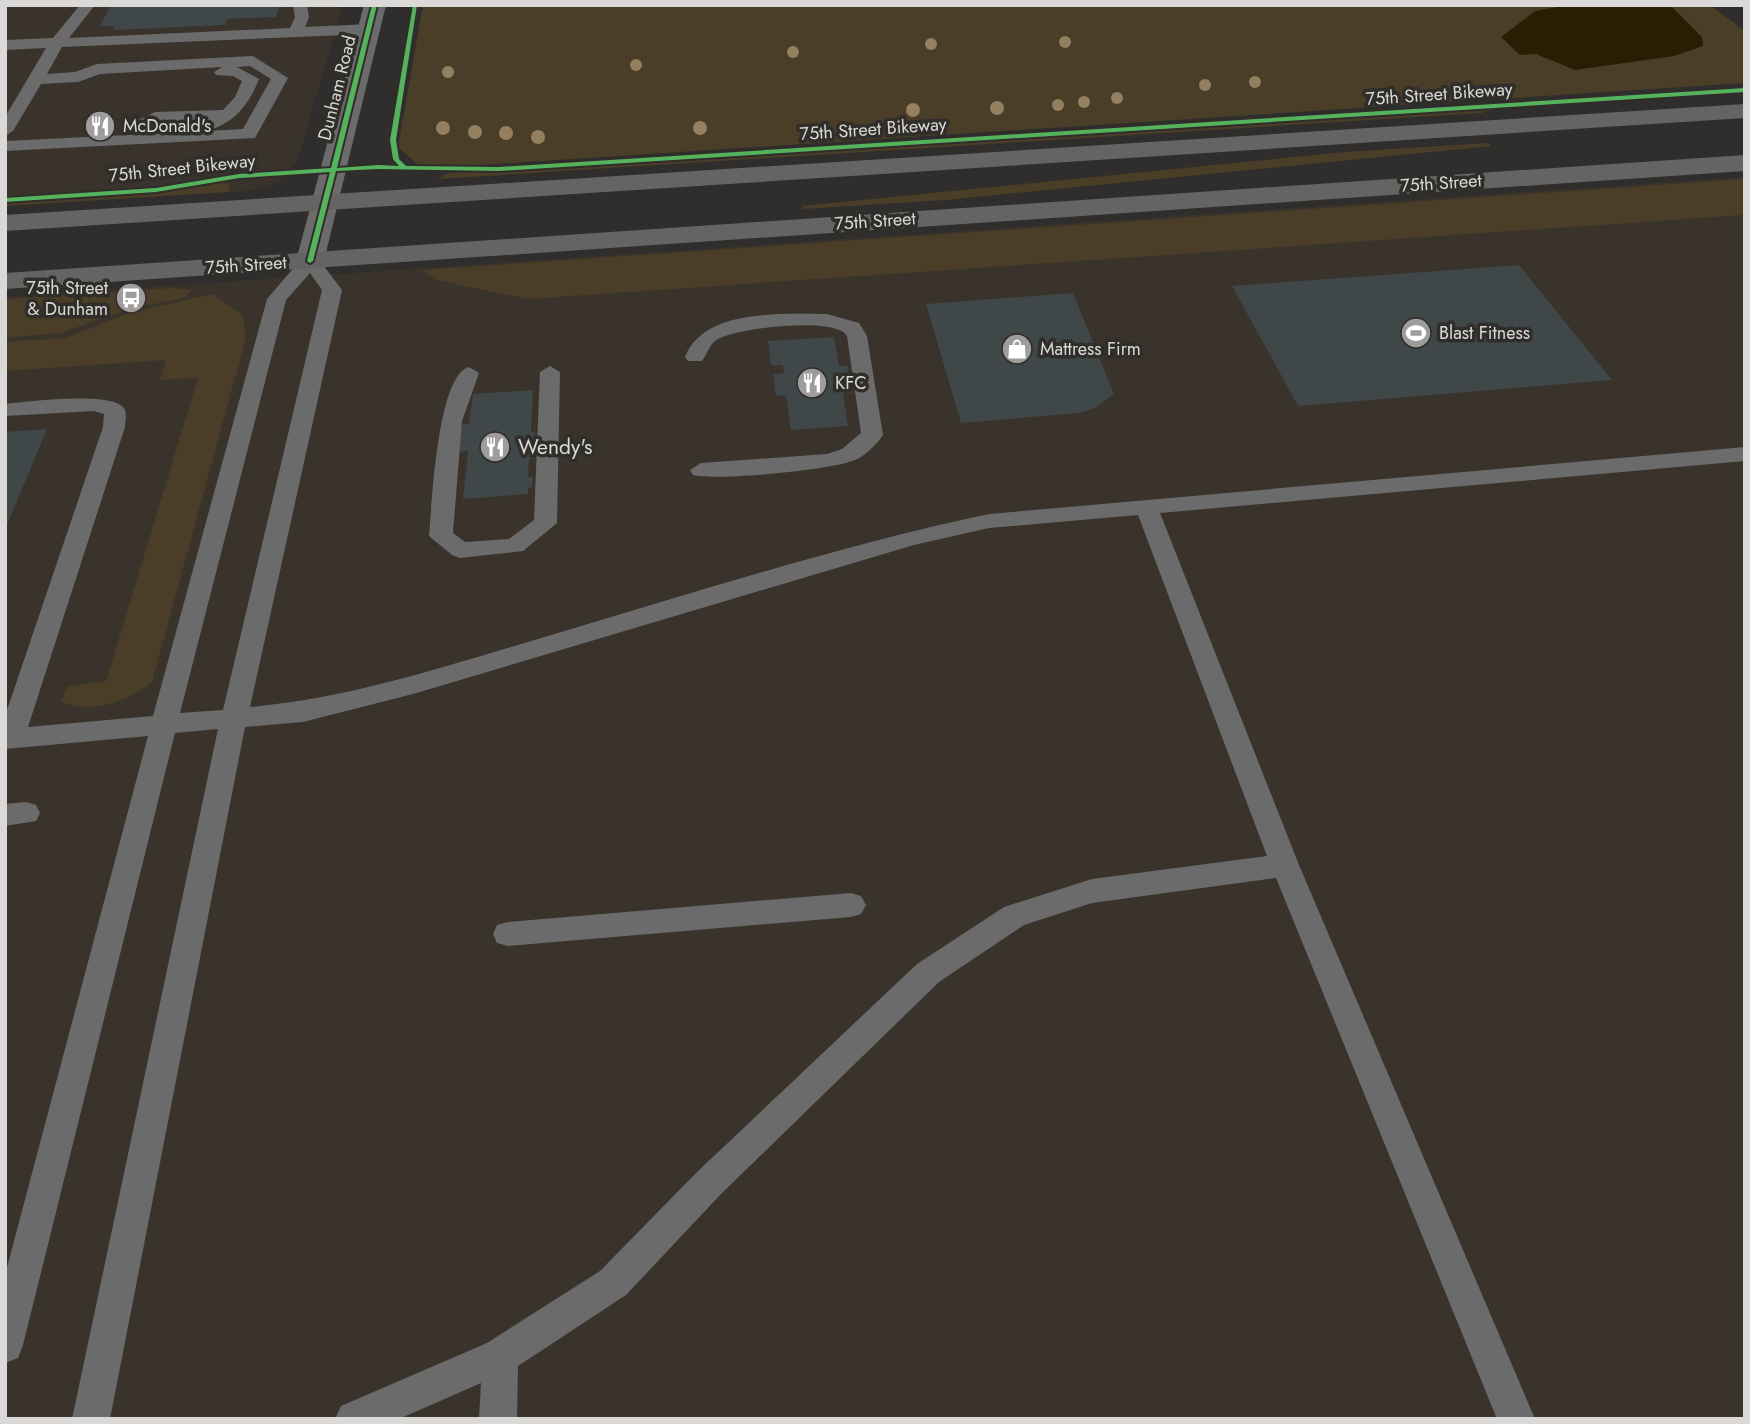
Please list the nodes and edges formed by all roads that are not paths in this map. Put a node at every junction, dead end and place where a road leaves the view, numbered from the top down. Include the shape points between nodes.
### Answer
1 (89, 5) edge
2 (300, 5) edge
3 (372, 17) edge
4 (296, 32) junction
5 (57, 43) junction
6 (5, 45) edge
7 (78, 77) junction
8 (36, 79) junction
9 (1745, 111) edge
10 (5, 131) edge
11 (73, 142) junction
12 (5, 146) edge
13 (1745, 163) edge
14 (325, 202) junction
15 (5, 223) edge
16 (310, 261) junction
17 (5, 281) edge
18 (695, 357) dead end
19 (550, 372) dead end
20 (469, 373) dead end
21 (5, 410) edge
22 (1745, 454) edge
23 (701, 470) dead end
24 (1146, 507) junction
25 (234, 718) junction
26 (164, 724) junction
27 (8, 739) edge
28 (1285, 865) junction
29 (851, 905) dead end
30 (508, 933) dead end
31 (5, 1345) edge
32 (500, 1356) junction
33 (91, 1419) edge
34 (354, 1419) edge
35 (498, 1419) edge
36 (1516, 1419) edge

1 - 5 lane
2 - 4 lane via 302,17
3 - 4 lane
3 - 14 street, Dunham Road
4 - 5 lane
5 - 6 lane
5 - 8 lane
7 - 8 lane
7 - 11 lane via 236,71 251,79 247,93 231,113 155,117 130,128 98,129
7 - 11 lane via 97,69 253,61 280,79 249,134
8 - 10 lane
9 - 14 main road
11 - 12 lane
13 - 16 main road, 75th Street
14 - 15 main road
14 - 16 street, Dunham Road
16 - 17 main road, 75th Street
16 - 25 lane via 332,290
16 - 26 lane via 277,299
18 - 23 lane via 700,344 713,333 732,327 839,321 852,327 857,336 872,435 850,454 830,461
19 - 20 lane via 545,523 515,546 460,550 441,536 451,421
21 - 27 lane via 96,404 115,411 114,427
22 - 24 lane
24 - 25 lane via 989,521 911,538 369,697 303,712
24 - 28 lane
25 - 26 lane
25 - 33 lane
26 - 27 lane
26 - 31 lane
28 - 32 lane via 1092,891 1014,916 928,973 612,1283
28 - 36 lane
29 - 30 lane
32 - 34 lane
32 - 35 lane

